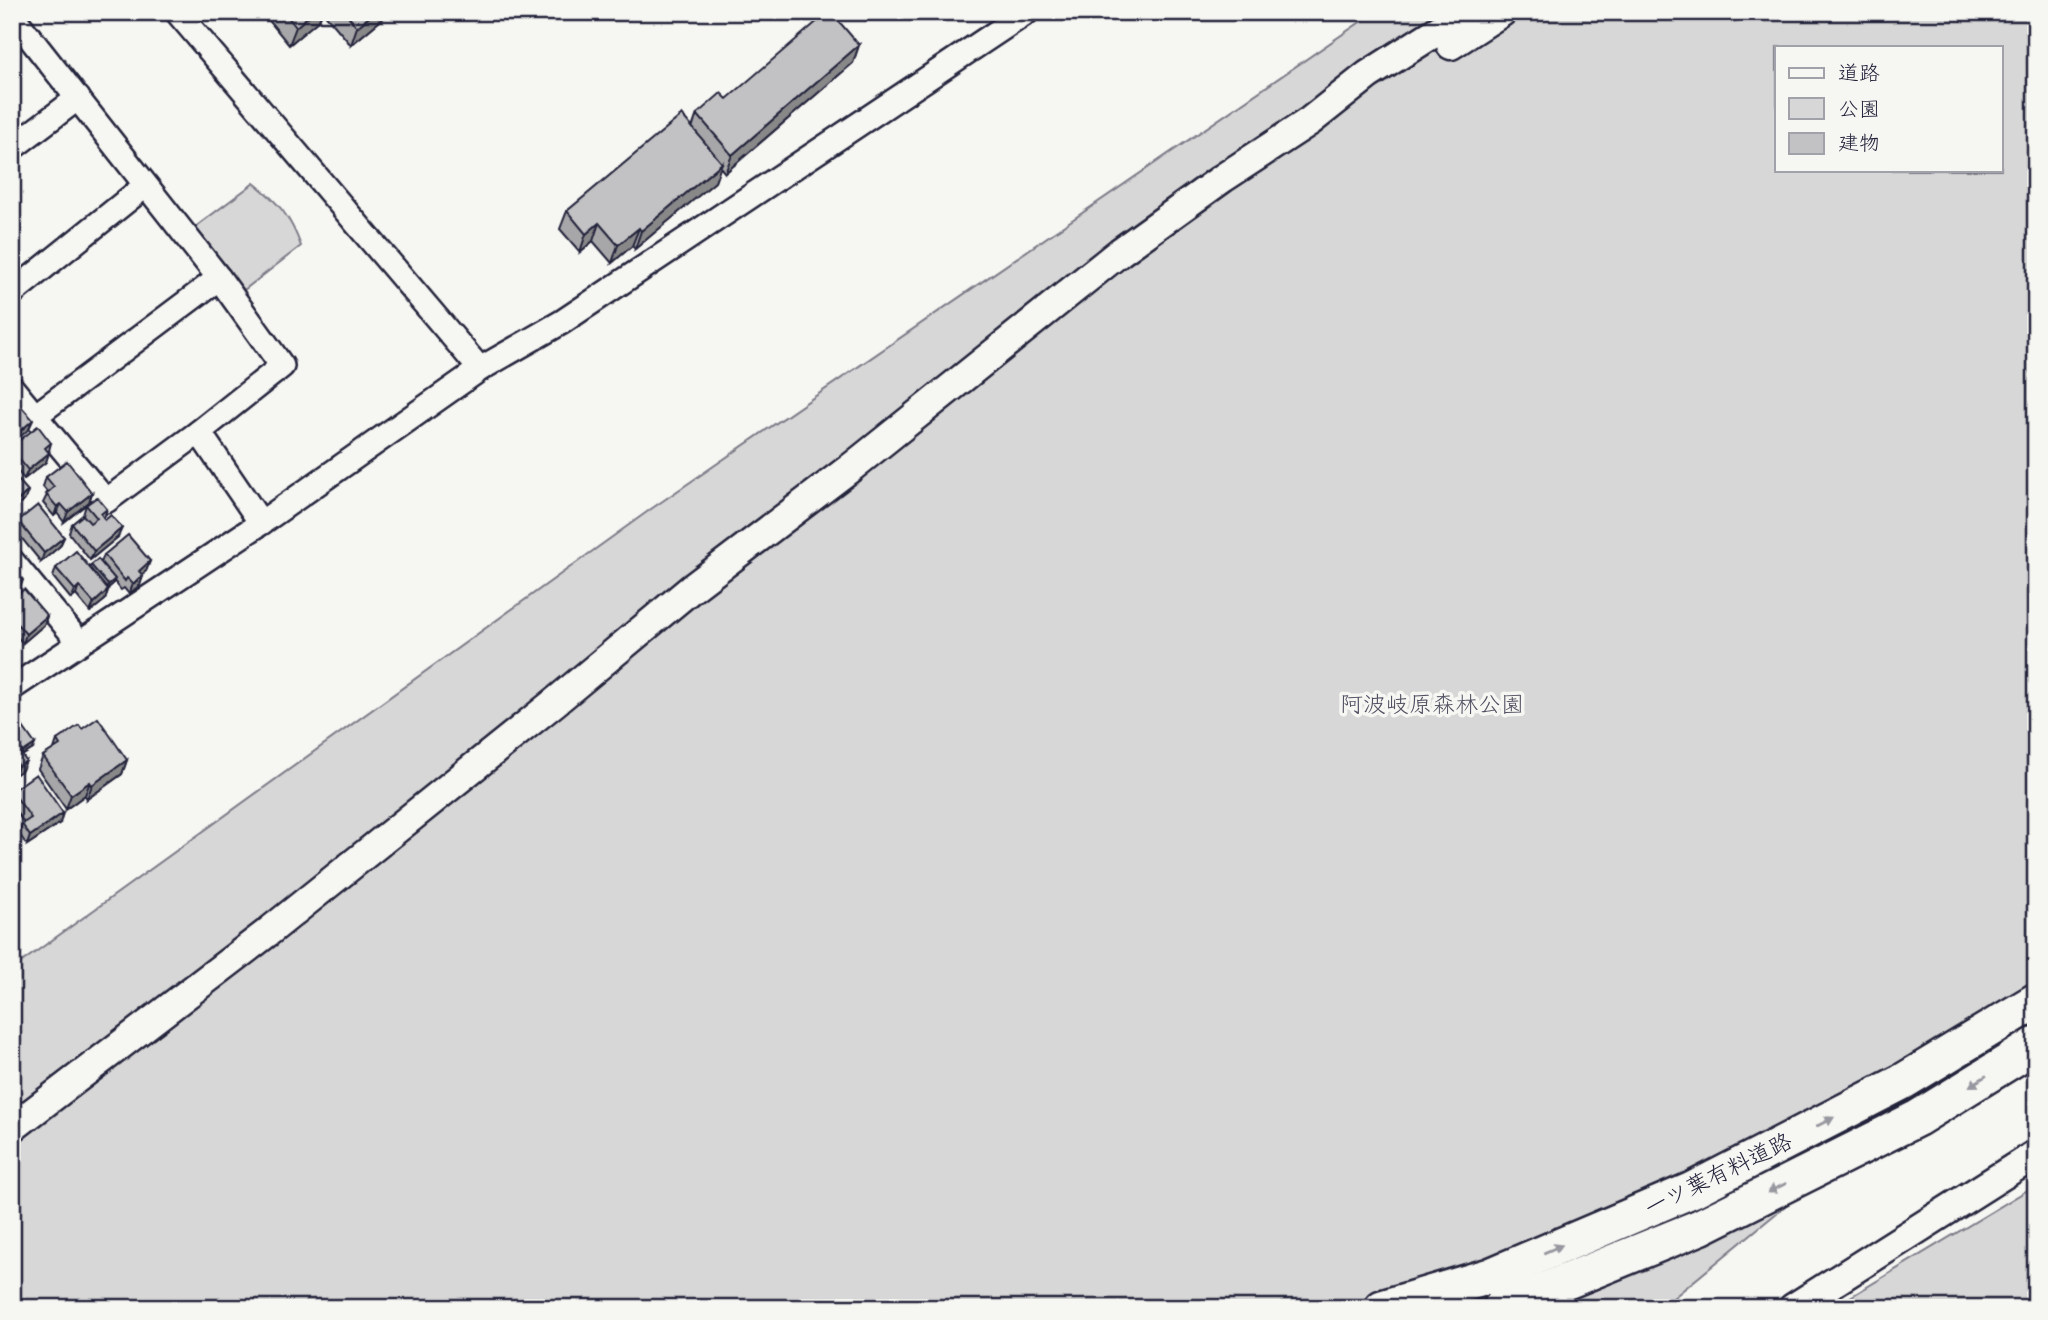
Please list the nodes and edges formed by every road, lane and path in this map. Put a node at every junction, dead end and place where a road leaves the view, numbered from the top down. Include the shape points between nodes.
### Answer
1 (177, 12) edge
2 (1027, 12) edge
3 (1466, 12) edge
4 (1502, 12) edge
5 (12, 15) edge
6 (78, 98) junction
7 (1310, 121) junction
8 (12, 148) edge
9 (145, 186) junction
10 (219, 278) junction
11 (12, 293) edge
12 (480, 369) junction
13 (12, 388) edge
14 (35, 416) junction
15 (199, 432) junction
16 (261, 523) junction
17 (12, 561) edge
18 (79, 642) junction
19 (12, 688) edge
20 (2036, 1001) edge
21 (2036, 1045) edge
22 (12, 1128) edge
23 (2036, 1154) edge
24 (1382, 1308) edge
25 (1501, 1308) edge
26 (1793, 1308) edge

1 - 12 street
2 - 12 street via 562,322
3 - 7 street via 1367,75
4 - 7 street via 1370,96
5 - 6 street
6 - 8 street
6 - 9 street
7 - 22 street via 1120,252 691,589 267,933
9 - 10 street
9 - 11 street
10 - 14 street
10 - 15 street via 282,366
12 - 16 street
13 - 14 street
14 - 15 street via 106,501
15 - 16 street
16 - 18 street
17 - 18 street
18 - 19 street
24 -> 20 main road, 一ツ葉有料道路 via 1490,1276 1692,1190 1902,1082
21 -> 25 main road, 一ツ葉有料道路 via 1918,1118 1700,1227
23 - 26 street

